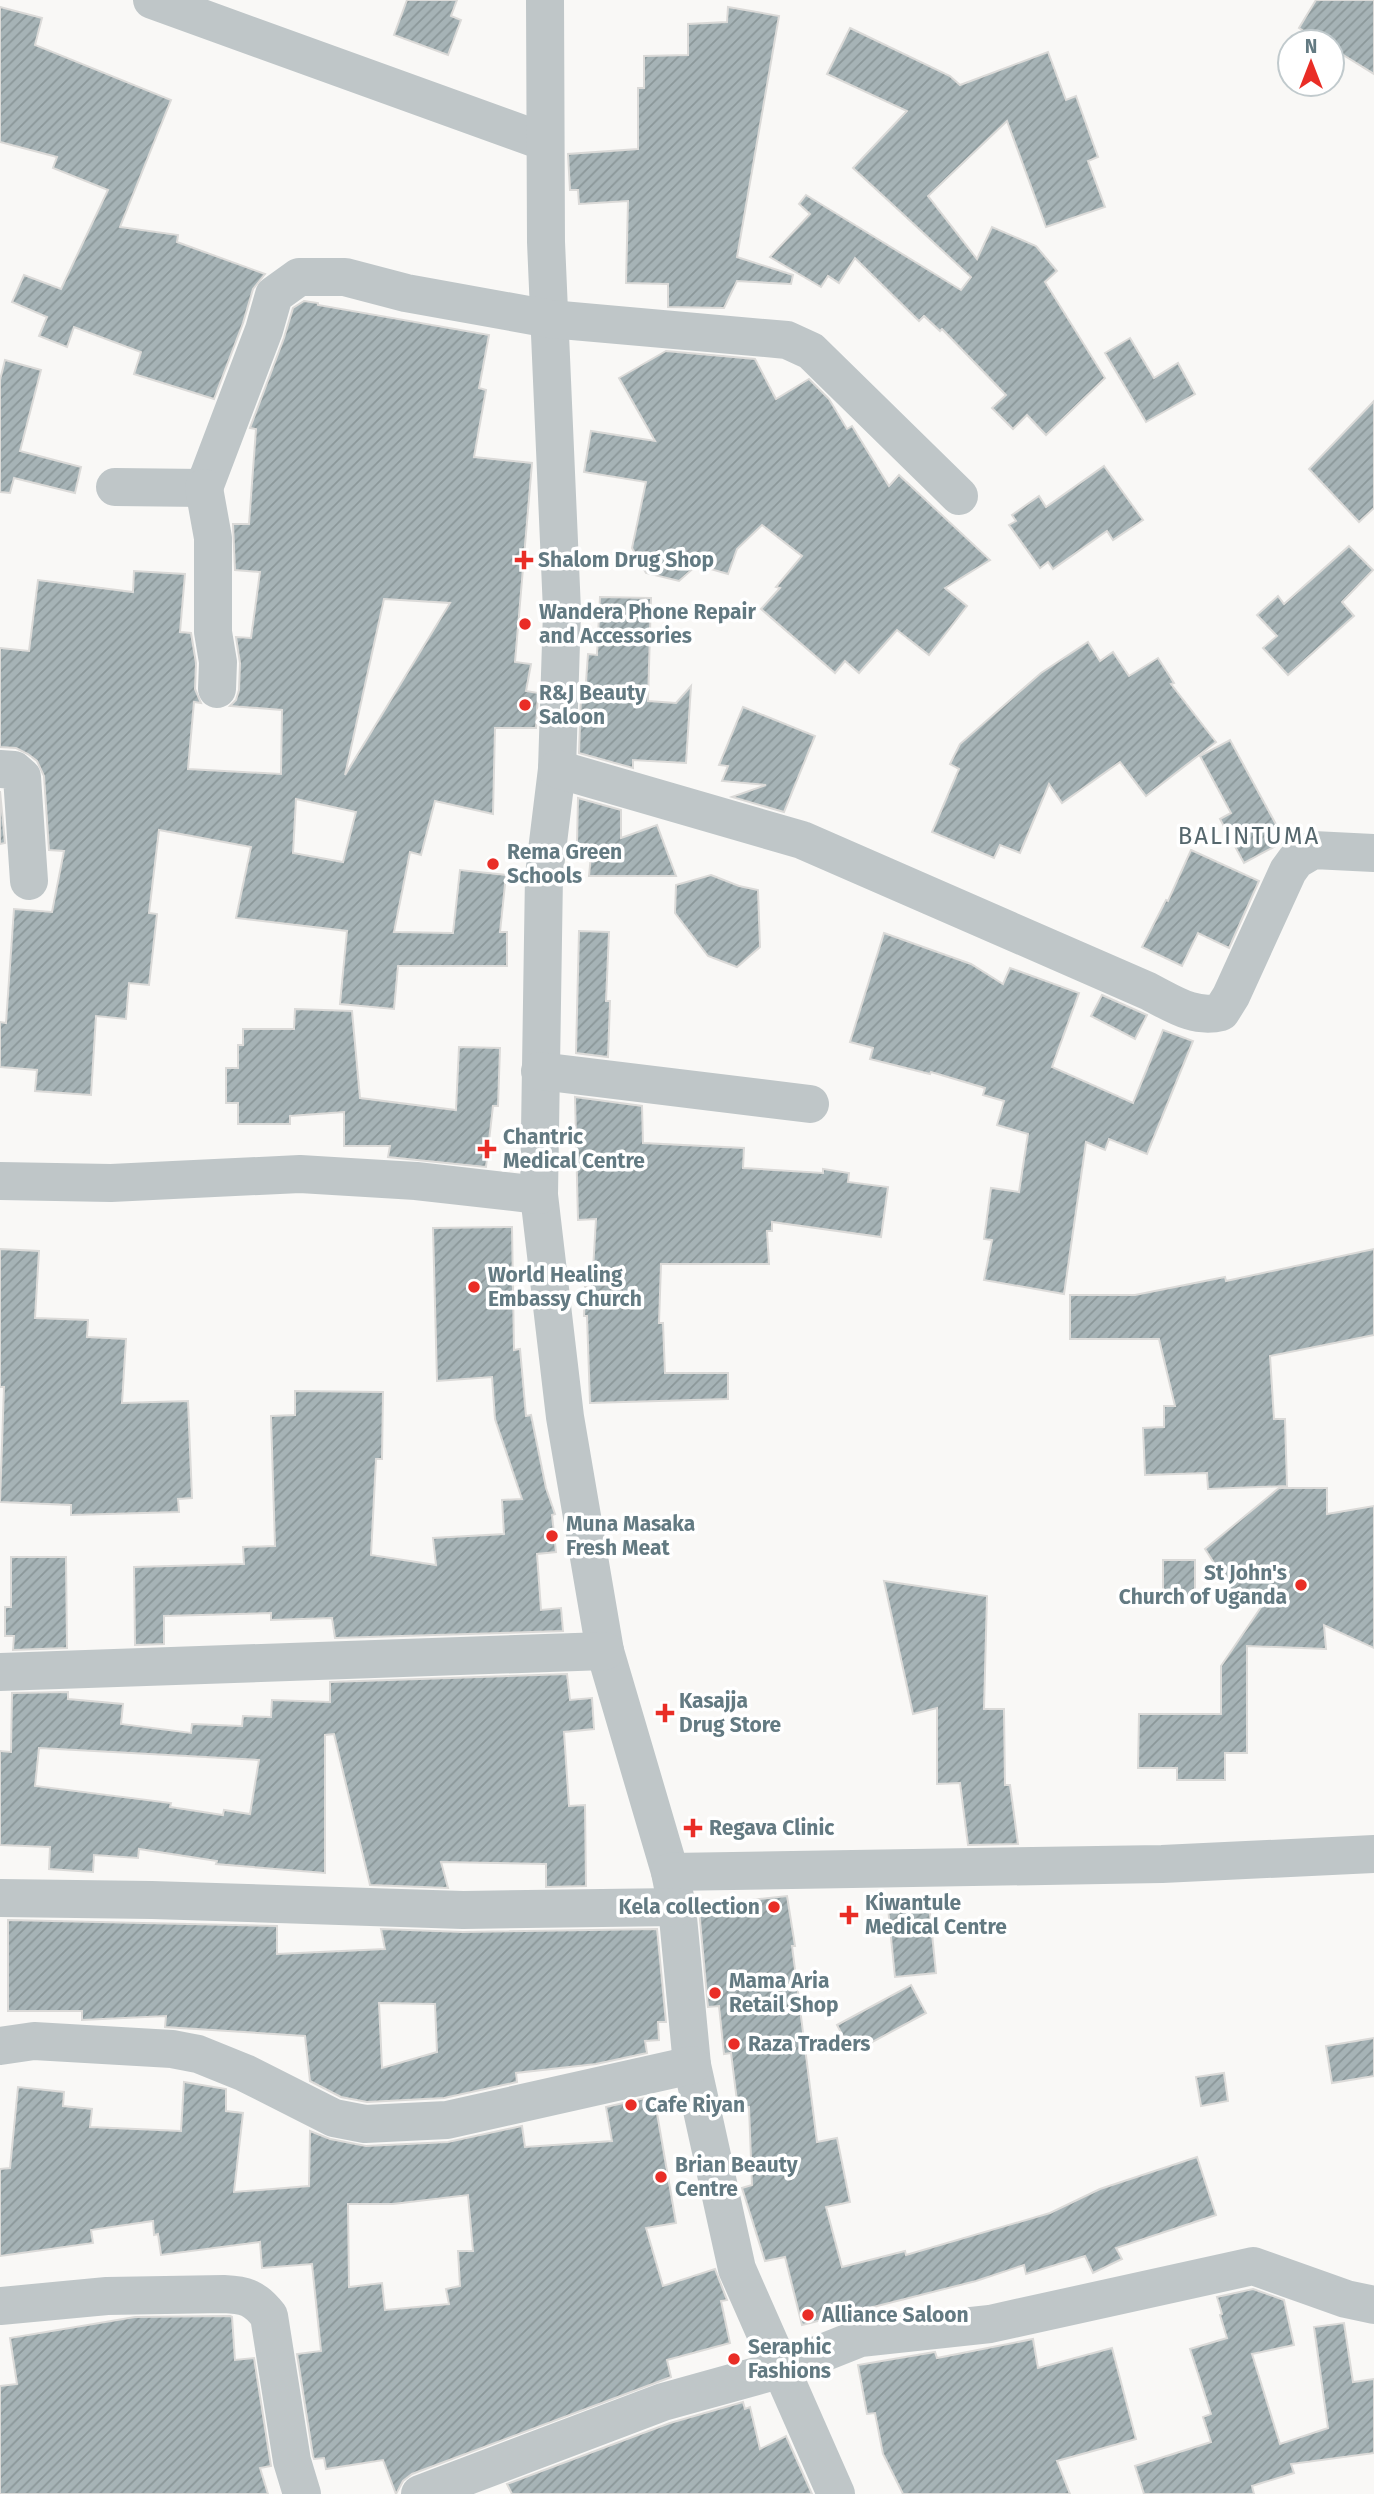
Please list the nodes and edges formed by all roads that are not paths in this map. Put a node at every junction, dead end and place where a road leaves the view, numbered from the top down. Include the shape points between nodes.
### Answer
1 (152, 0) edge
2 (545, 0) edge
3 (545, 142) junction
4 (550, 319) junction
5 (115, 487) dead end
6 (204, 488) junction
7 (959, 496) dead end
8 (217, 689) dead end
9 (0, 769) edge
10 (557, 769) junction
11 (1374, 852) edge
12 (29, 881) dead end
13 (540, 1070) junction
14 (810, 1104) dead end
15 (0, 1181) edge
16 (539, 1195) junction
17 (605, 1651) junction
18 (0, 1672) edge
19 (1374, 1854) edge
20 (674, 1889) junction
21 (0, 1898) edge
22 (0, 2046) edge
23 (692, 2065) junction
24 (1374, 2305) edge
25 (0, 2306) edge
26 (782, 2369) junction
27 (302, 2494) edge
28 (420, 2494) edge
29 (836, 2494) edge

1 - 3 street
2 - 3 street
3 - 4 street
4 - 6 street via 345,277 299,277 274,295
4 - 7 street via 787,340 811,351
4 - 10 street via 562,611
5 - 6 street
6 - 8 street via 213,537
9 - 12 street via 14,770 22,778
10 - 11 street via 802,840 1206,1016 1221,1012 1231,996 1296,860 1313,850
10 - 13 street via 544,875
13 - 14 street
13 - 16 street
15 - 16 street via 111,1182 300,1174
16 - 17 street via 565,1417
17 - 18 street
17 - 20 street
19 - 20 street via 1162,1864 778,1872
20 - 21 street via 463,1910
20 - 23 street
22 - 23 street via 34,2041 198,2054 334,2118 365,2124 447,2119
23 - 26 street via 737,2269
24 - 26 street via 1253,2266 990,2324 860,2338
25 - 27 street via 107,2296 224,2294 243,2295 259,2304 269,2316 292,2461
26 - 28 street via 663,2402
26 - 29 street

